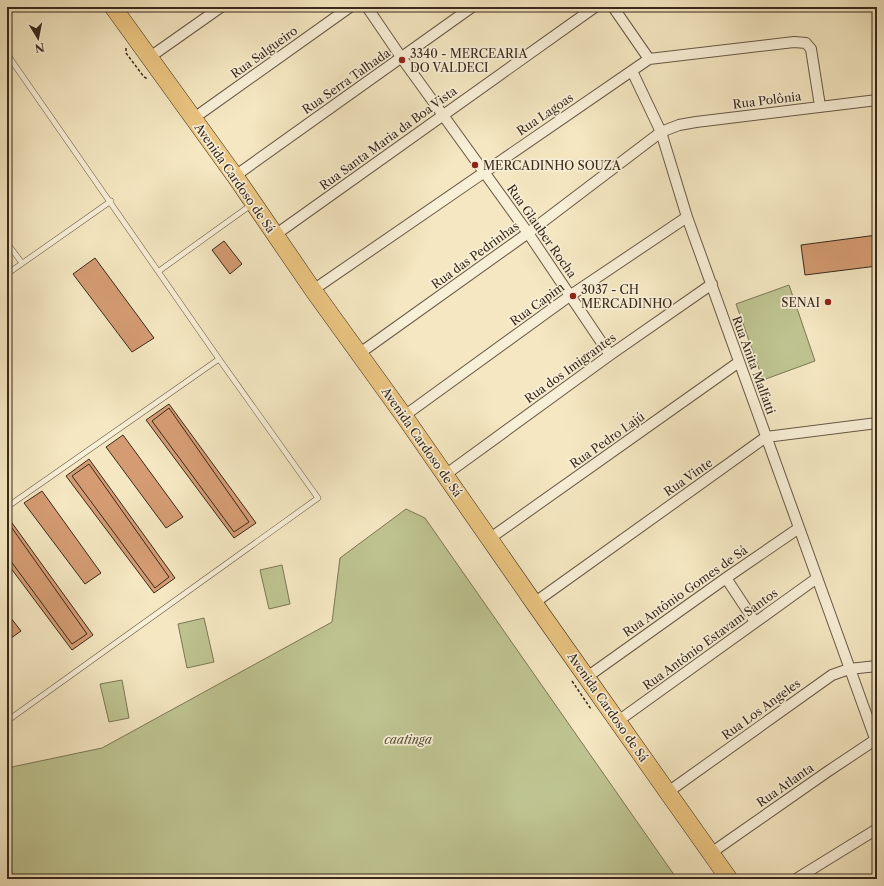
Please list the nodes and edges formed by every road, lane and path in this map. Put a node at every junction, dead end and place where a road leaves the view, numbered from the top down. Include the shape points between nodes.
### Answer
1 (113, 7) edge
2 (221, 7) edge
3 (350, 7) edge
4 (367, 7) edge
5 (472, 7) edge
6 (595, 7) edge
7 (613, 7) edge
8 (7, 54) edge
9 (150, 57) junction
10 (401, 57) junction
11 (650, 59) junction
12 (632, 71) junction
13 (877, 100) edge
14 (820, 106) junction
15 (443, 114) junction
16 (194, 118) junction
17 (661, 132) junction
18 (484, 172) junction
19 (235, 176) junction
20 (111, 201) junction
21 (254, 203) junction
22 (687, 217) junction
23 (528, 233) junction
24 (275, 235) junction
25 (7, 243) edge
26 (22, 264) junction
27 (159, 271) junction
28 (7, 274) edge
29 (712, 284) junction
30 (313, 290) junction
31 (571, 295) junction
32 (360, 353) junction
33 (610, 355) junction
34 (219, 359) junction
35 (739, 362) junction
36 (404, 416) junction
37 (877, 423) edge
38 (766, 437) junction
39 (445, 475) junction
40 (7, 507) edge
41 (799, 528) junction
42 (489, 539) junction
43 (726, 578) junction
44 (817, 578) junction
45 (534, 602) junction
46 (755, 622) junction
47 (877, 666) edge
48 (849, 669) junction
49 (587, 677) junction
50 (7, 721) edge
51 (618, 721) junction
52 (876, 742) edge
53 (668, 792) junction
54 (877, 829) edge
55 (711, 853) junction
56 (729, 879) edge
57 (796, 879) edge

1 - 9 highway, Avenida Cardoso de Sá
2 - 9 street
3 - 16 street, Rua Salgueiro
4 - 10 street, Rua Glauber Rocha
5 - 10 street, Rua Serra Talhada
6 - 15 street, Rua Santa Maria da Boa Vista
7 - 11 street
8 - 20 lane
9 - 16 highway, Avenida Cardoso de Sá
10 - 15 street, Rua Glauber Rocha
10 - 19 street, Rua Serra Talhada
11 - 12 street, Rua Lagoas
11 - 14 street, Rua Lagoas via 806,43 811,49
12 - 17 street, Rua Anita Malfatti
12 - 18 street, Rua Lagoas
13 - 14 street, Rua Polônia
14 - 17 street, Rua Polônia via 696,122
15 - 18 street, Rua Glauber Rocha
15 - 24 street, Rua Santa Maria da Boa Vista
16 - 19 highway, Avenida Cardoso de Sá
17 - 22 street, Rua Anita Malfatti
17 - 23 street, Rua das Pedrinhas
18 - 23 street, Rua Glauber Rocha
18 - 30 street, Rua Lagoas
19 - 21 highway, Avenida Cardoso de Sá
20 - 26 lane
20 - 27 lane
21 - 24 highway, Avenida Cardoso de Sá
21 - 27 lane
22 - 29 street, Rua Anita Malfatti
22 - 31 street, Rua Capim
23 - 31 street, Rua Glauber Rocha
23 - 32 street, Rua das Pedrinhas
24 - 30 highway, Avenida Cardoso de Sá
25 - 26 lane
26 - 28 lane
27 - 34 lane
29 - 33 street, Rua dos Imigrantes
29 - 35 street, Rua Anita Malfatti
30 - 32 highway, Avenida Cardoso de Sá
31 - 33 street, Rua Glauber Rocha
31 - 36 street, Rua Capim
32 - 36 highway, Avenida Cardoso de Sá
33 - 39 street, Rua dos Imigrantes
34 - 40 lane
34 - 50 lane via 318,498
35 - 38 street, Rua Anita Malfatti
35 - 42 street, Rua Pedro Lajú
36 - 39 highway, Avenida Cardoso de Sá
37 - 38 street, Rua Vinte
38 - 41 street, Rua Anita Malfatti
38 - 45 street, Rua Vinte
39 - 42 highway, Avenida Cardoso de Sá
41 - 43 street, Rua Antônio Gomes de Sá
41 - 44 street, Rua Anita Malfatti
42 - 45 highway, Avenida Cardoso de Sá
43 - 46 street
43 - 49 street, Rua Antônio Gomes de Sá
44 - 46 street, Rua Antônio Estavam Santos
44 - 48 street, Rua Anita Malfatti
45 - 49 highway, Avenida Cardoso de Sá
46 - 51 street, Rua Antônio Estavam Santos
47 - 48 street, Rua Los Angeles
48 - 52 street, Rua Anita Malfatti
48 - 53 street, Rua Los Angeles via 832,675
49 - 51 highway, Avenida Cardoso de Sá
51 - 53 highway, Avenida Cardoso de Sá
52 - 55 street, Rua Atlanta via 827,772
53 - 55 highway, Avenida Cardoso de Sá
54 - 57 street
55 - 56 highway, Avenida Cardoso de Sá

